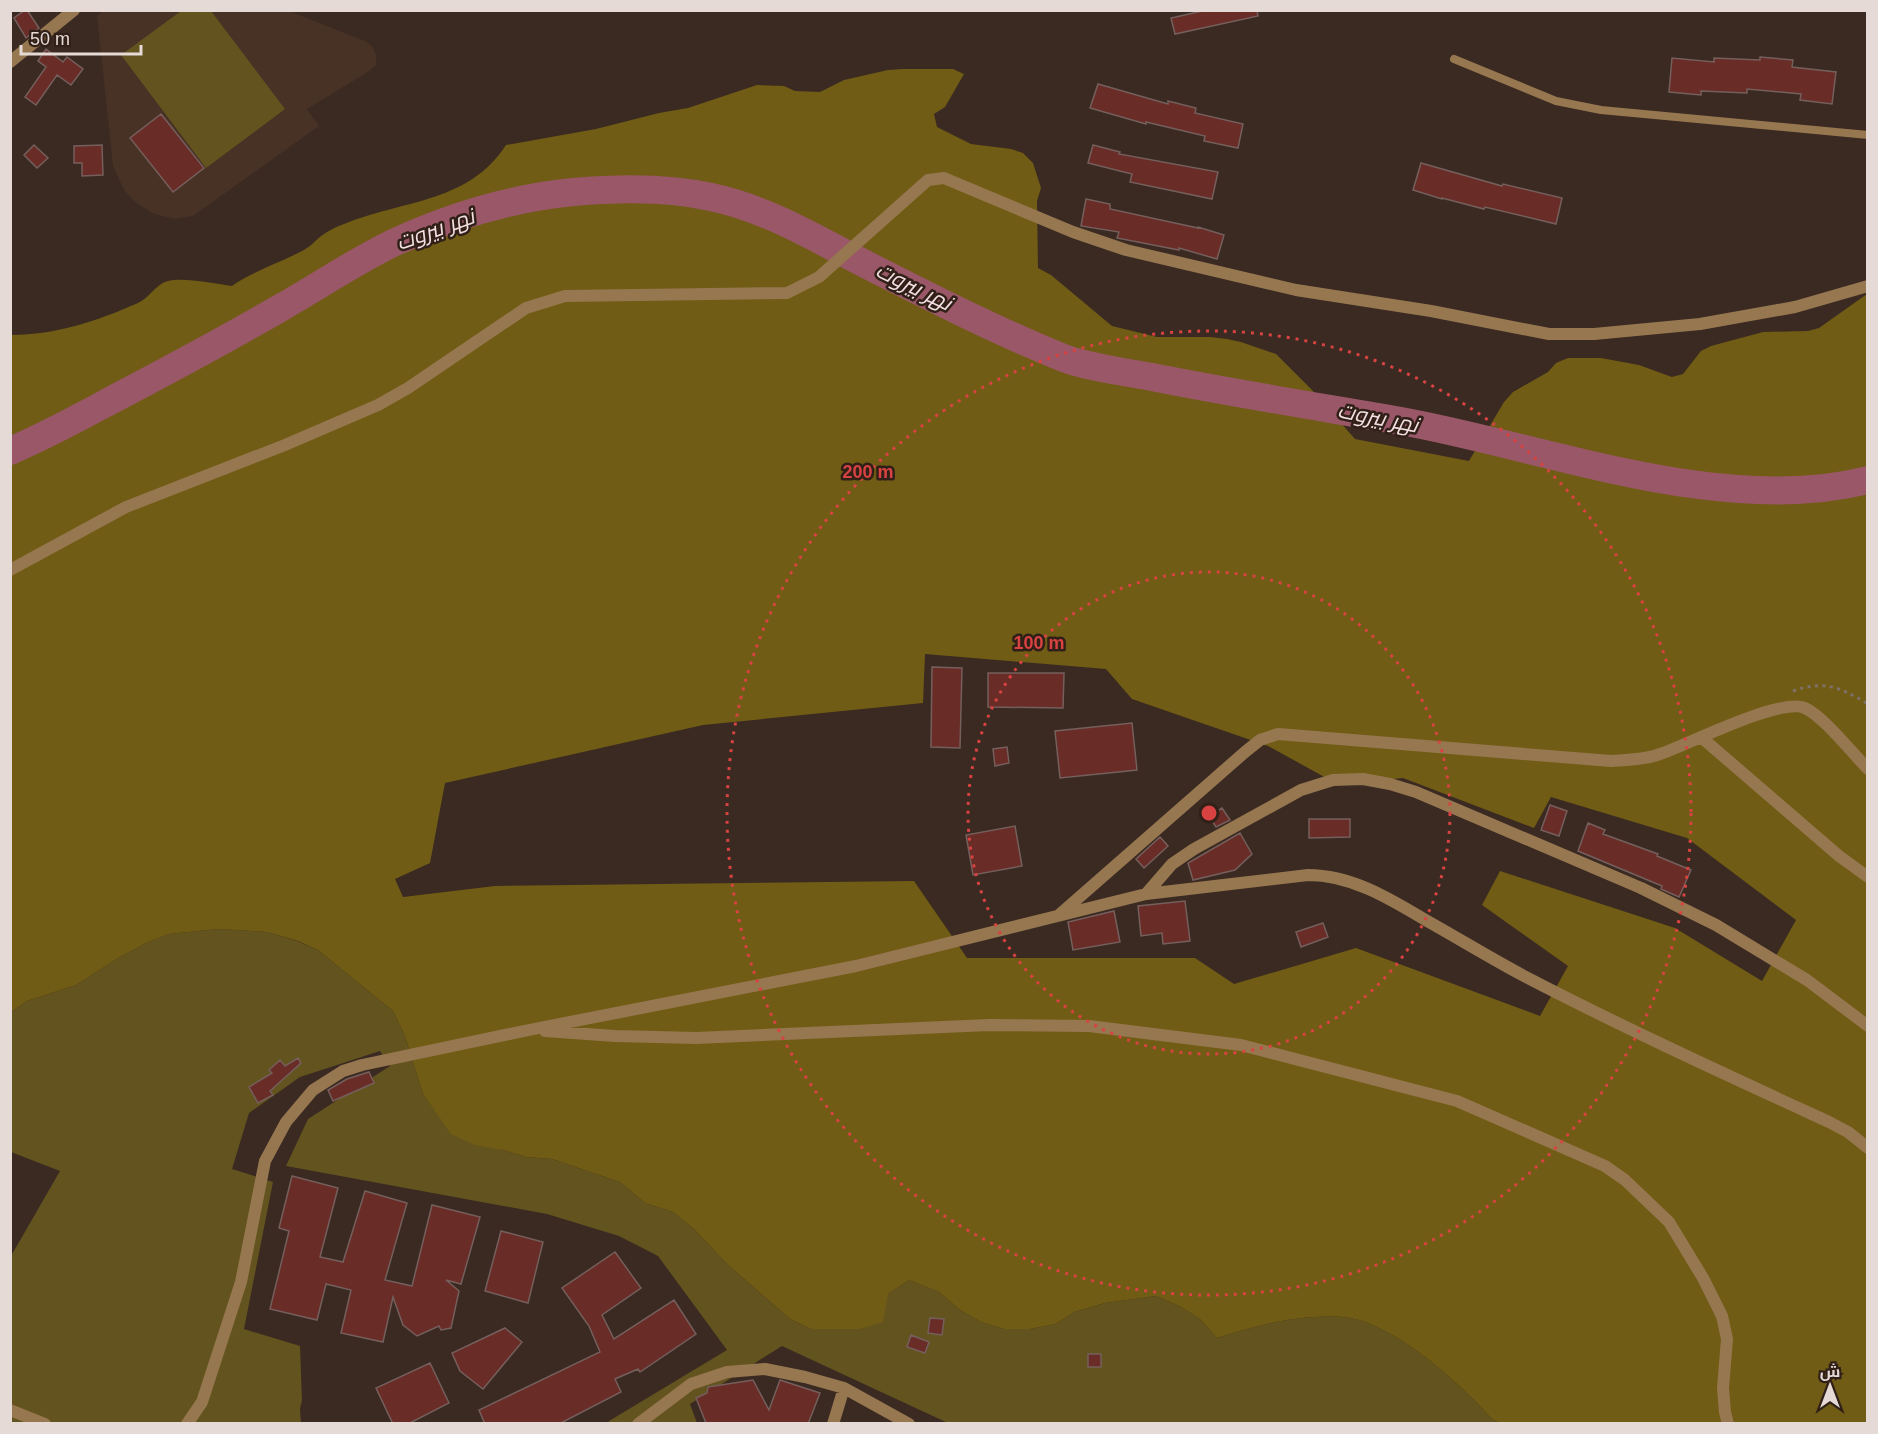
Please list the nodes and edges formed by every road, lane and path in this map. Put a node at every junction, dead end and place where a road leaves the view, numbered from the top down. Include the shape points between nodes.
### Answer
1 (74, 10) edge
2 (1454, 59) dead end
3 (10, 62) edge
4 (1868, 135) edge
5 (1868, 286) edge
6 (10, 570) edge
7 (1701, 737) junction
8 (1868, 769) edge
9 (1868, 877) edge
10 (1146, 894) junction
11 (1058, 915) junction
12 (1868, 1026) edge
13 (529, 1030) junction
14 (1868, 1148) edge
15 (844, 1388) junction
16 (10, 1410) edge
17 (45, 1424) edge
18 (188, 1424) edge
19 (638, 1424) edge
20 (833, 1424) edge
21 (909, 1424) edge
22 (1728, 1424) edge

1 - 3 street
2 - 4 lane via 1556,101 1601,110
5 - 6 street via 1795,307 1701,324 1549,334 1296,290 1126,250 944,178 928,180 819,278 787,293 576,295 540,302 378,405 126,507
7 - 8 street via 1780,709 1799,707 1820,720
7 - 9 street
7 - 11 street via 1654,756 1611,761 1278,734 1252,746
10 - 11 street
10 - 12 street via 1173,864 1194,849 1301,790 1333,780 1372,780 1416,792 1641,888 1716,926 1807,980
10 - 14 street via 1308,875 1339,878 1380,893 1524,976 1829,1122
11 - 13 street via 856,966
13 - 18 street via 362,1065 329,1078 313,1090 286,1122 265,1161 241,1282 202,1401
13 - 22 street via 696,1038 989,1025 1089,1026 1241,1045 1457,1101 1605,1166 1669,1222 1722,1316 1727,1339 1723,1388
15 - 19 street via 765,1369 727,1372 691,1384
15 - 20 street
15 - 21 street
16 - 17 street

